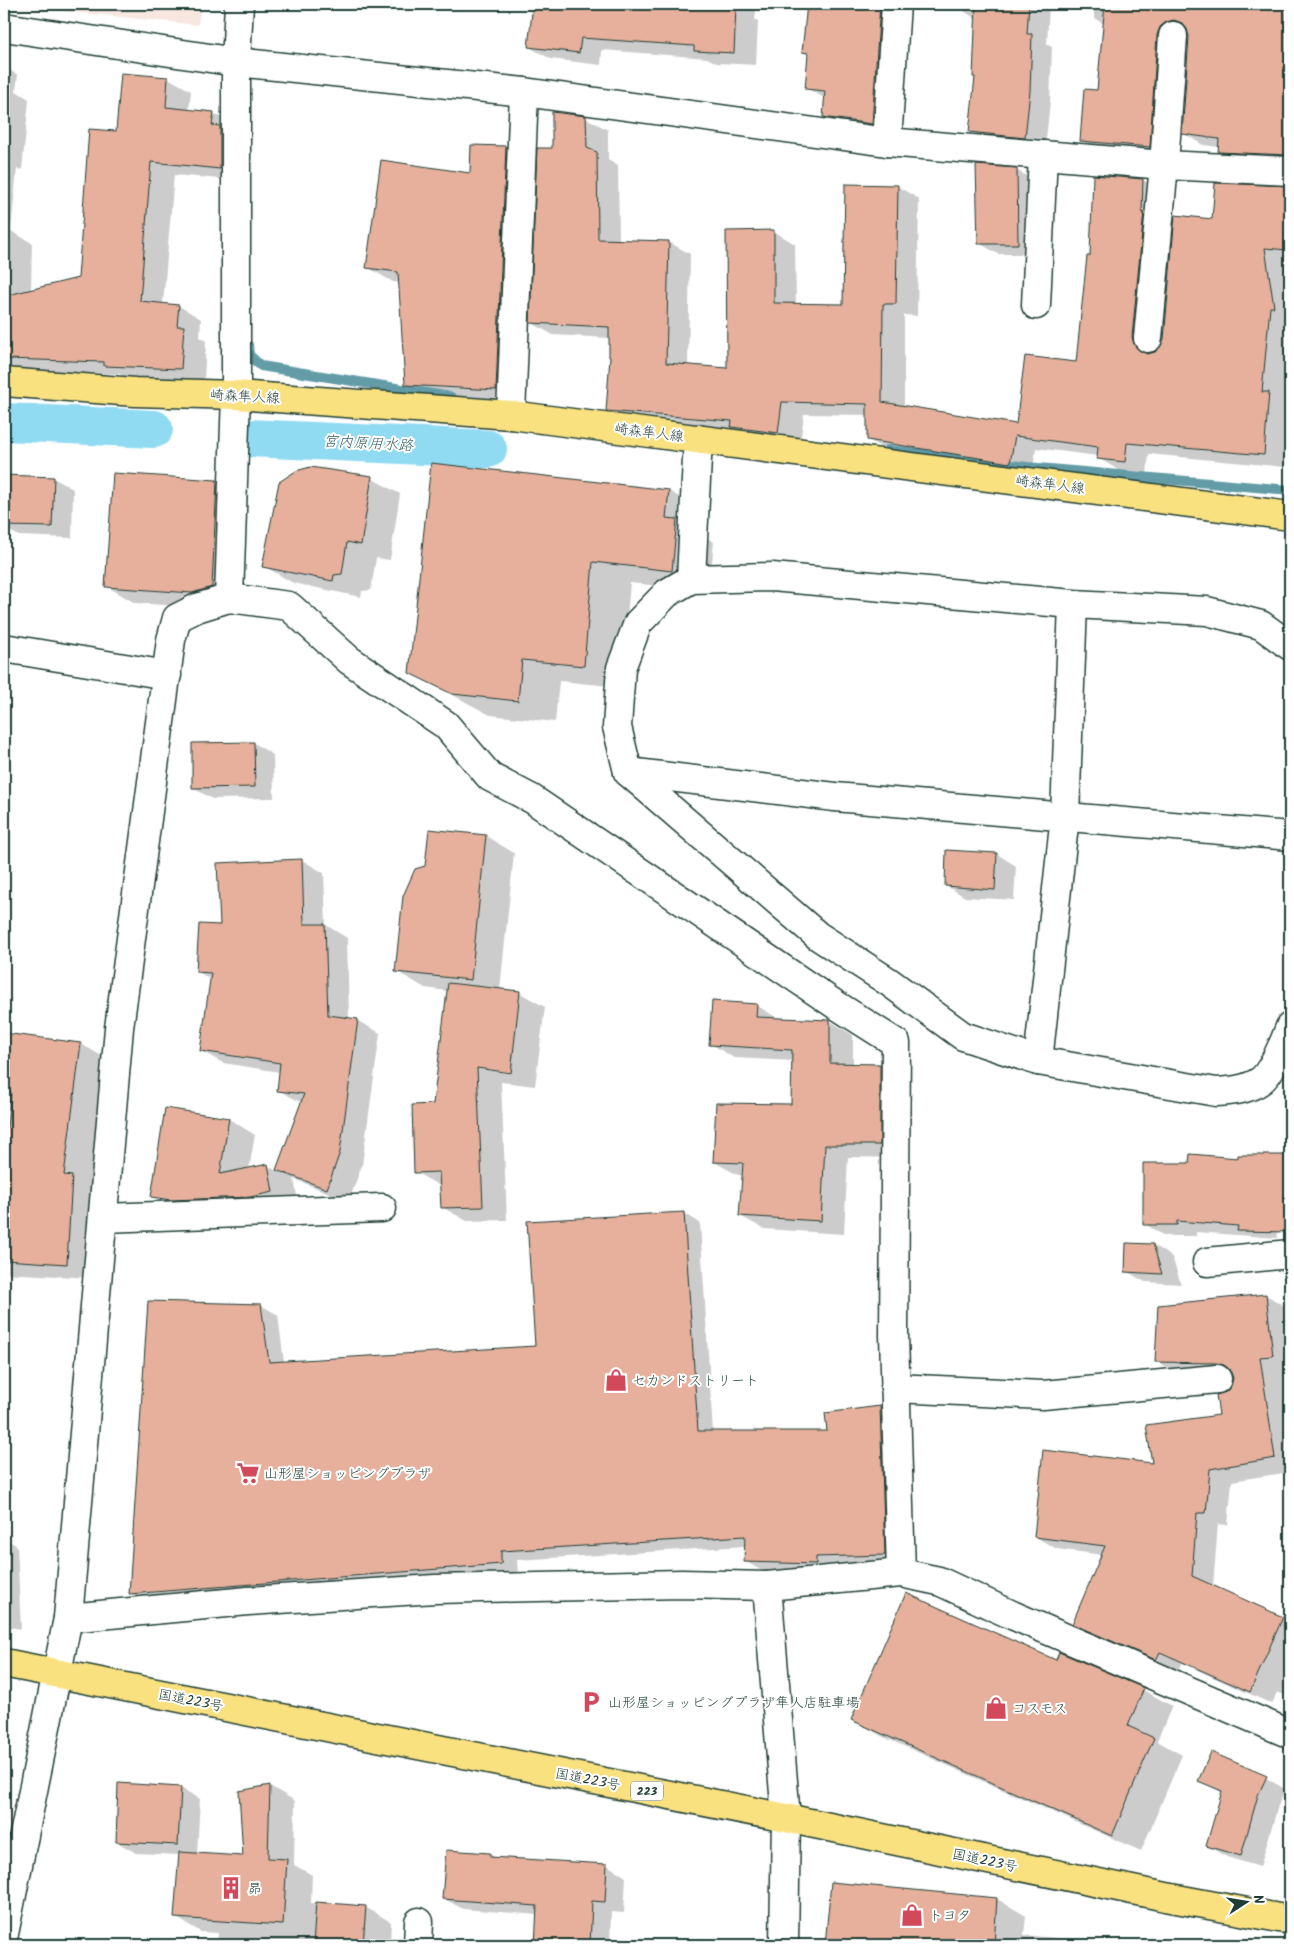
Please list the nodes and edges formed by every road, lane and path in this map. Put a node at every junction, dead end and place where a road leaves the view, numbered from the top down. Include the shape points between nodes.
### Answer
1 (239, 4) edge
2 (896, 4) edge
3 (4, 27) edge
4 (1173, 36) dead end
5 (236, 62) junction
6 (524, 92) junction
7 (887, 142) junction
8 (1044, 155) junction
9 (1164, 165) junction
10 (1290, 171) edge
11 (1036, 305) dead end
12 (1148, 338) dead end
13 (4, 382) edge
14 (236, 395) junction
15 (511, 414) junction
16 (698, 439) junction
17 (1290, 516) edge
18 (691, 579) junction
19 (229, 598) junction
20 (1073, 604) junction
21 (1290, 646) edge
22 (4, 648) edge
23 (167, 675) junction
24 (628, 772) junction
25 (1065, 816) junction
26 (1290, 836) edge
27 (1290, 1028) edge
28 (1038, 1061) junction
29 (382, 1208) dead end
30 (103, 1218) junction
31 (1290, 1254) edge
32 (1207, 1262) dead end
33 (1217, 1379) dead end
34 (895, 1388) junction
35 (902, 1573) junction
36 (766, 1586) junction
37 (68, 1618) junction
38 (4, 1663) edge
39 (56, 1673) junction
40 (1290, 1734) edge
41 (786, 1818) junction
42 (1290, 1920) edge
43 (4, 1934) edge
44 (784, 1945) edge

1 - 5 street
2 - 7 street
3 - 5 street
4 - 9 street
5 - 6 street
5 - 14 street
6 - 7 street
6 - 15 street
7 - 8 street
8 - 9 street
8 - 11 street
9 - 10 street
9 - 12 street
13 - 14 main road, 崎森隼人線 via 135,392
14 - 15 main road, 崎森隼人線
14 - 19 street
15 - 16 main road, 崎森隼人線
16 - 17 main road, 崎森隼人線
16 - 18 street
18 - 20 street via 772,578
18 - 24 street via 667,593 638,623 621,668 616,727
19 - 23 street via 178,618
19 - 34 street via 289,606 349,660 446,724 490,777 532,799 896,1043
20 - 21 street via 1207,611 1261,625
20 - 25 street
22 - 23 street
23 - 30 street via 119,1028
24 - 25 street via 835,796
24 - 28 street via 818,936 963,1036
25 - 26 street
25 - 28 street
27 - 28 street via 1277,1058 1261,1081 1236,1091 1216,1092
29 - 30 street
30 - 37 street
31 - 32 street
33 - 34 street via 1043,1395
34 - 35 street
35 - 36 street
35 - 40 street via 939,1581
36 - 37 street via 682,1584 435,1589 248,1601
36 - 41 street
37 - 39 street
38 - 39 main road, 国道223号 / 223
39 - 41 main road, 国道223号 / 223
39 - 43 street
41 - 42 main road, 国道223号 / 223
41 - 44 street

